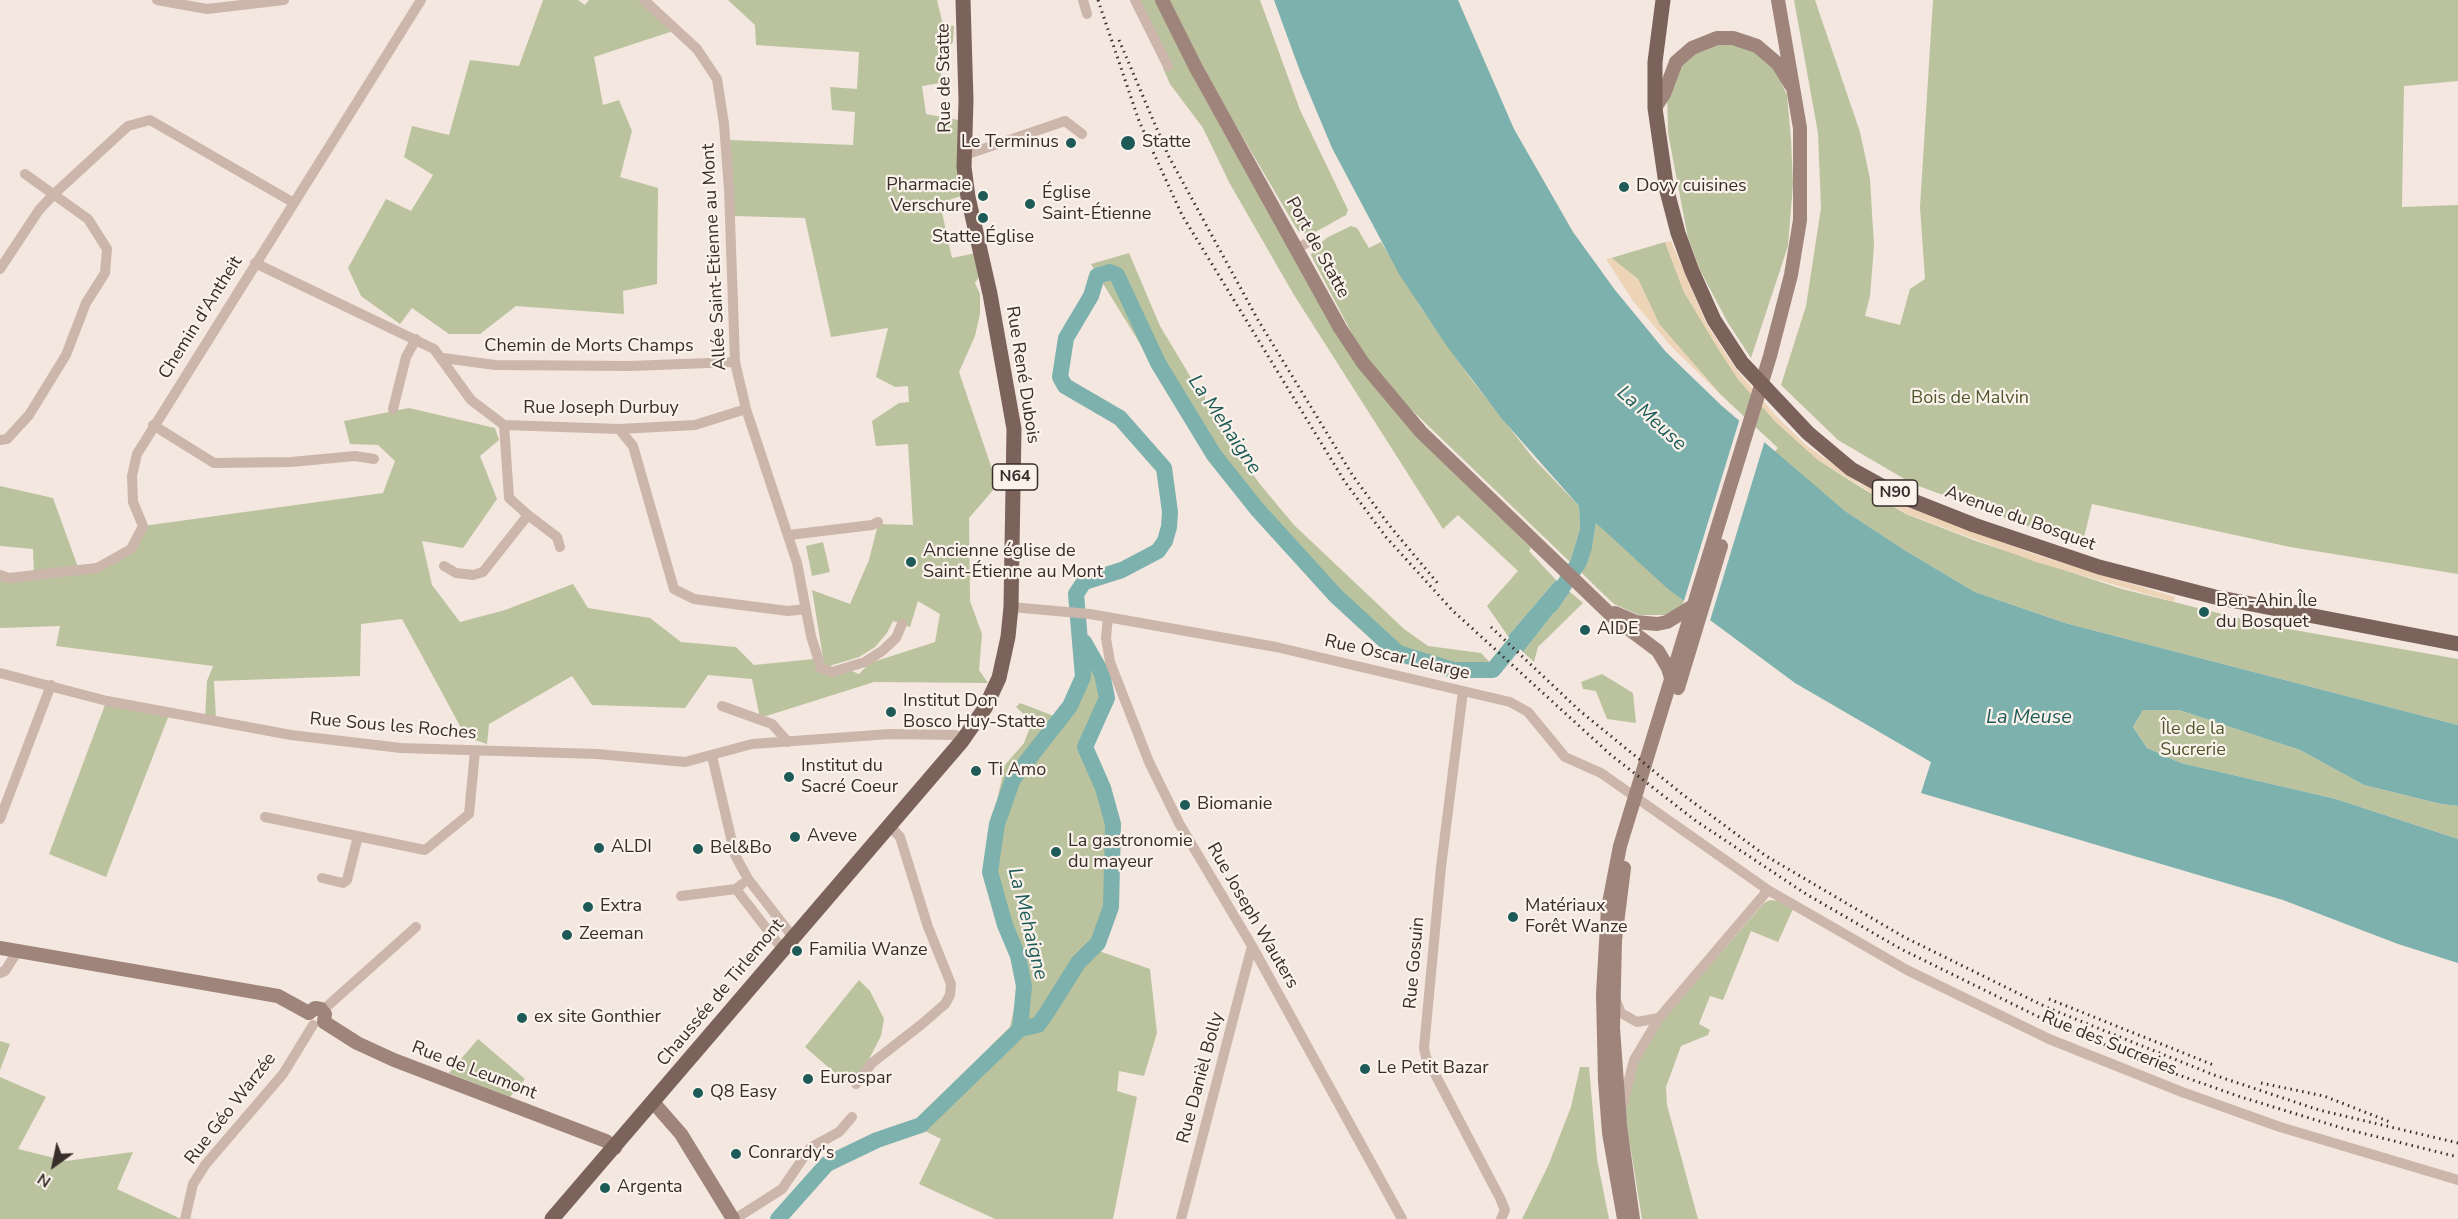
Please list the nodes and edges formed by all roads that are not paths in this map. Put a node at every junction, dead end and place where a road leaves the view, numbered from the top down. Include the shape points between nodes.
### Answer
1 (157, 0) edge
2 (284, 0) edge
3 (421, 0) edge
4 (644, 0) edge
5 (963, 0) edge
6 (1083, 0) edge
7 (1135, 0) edge
8 (1162, 0) edge
9 (1663, 0) edge
10 (1778, 0) edge
11 (1786, 0) edge
12 (1087, 14) dead end
13 (1168, 66) dead end
14 (1795, 92) junction
15 (1655, 108) junction
16 (1083, 134) dead end
17 (964, 155) junction
18 (25, 174) dead end
19 (54, 194) junction
20 (294, 203) junction
21 (1314, 239) dead end
22 (1298, 248) junction
23 (255, 263) junction
24 (0, 269) edge
25 (416, 339) junction
26 (1774, 357) junction
27 (443, 358) junction
28 (735, 362) junction
29 (393, 409) dead end
30 (746, 409) junction
31 (153, 425) junction
32 (504, 425) junction
33 (648, 427) junction
34 (619, 429) junction
35 (0, 440) edge
36 (633, 446) junction
37 (374, 459) dead end
38 (528, 515) junction
39 (878, 522) dead end
40 (789, 535) junction
41 (560, 547) dead end
42 (444, 566) dead end
43 (0, 575) edge
44 (1693, 606) junction
45 (1011, 607) junction
46 (1605, 608) junction
47 (806, 609) junction
48 (1108, 617) junction
49 (1667, 622) junction
50 (902, 624) dead end
51 (1686, 644) junction
52 (2458, 644) edge
53 (0, 673) edge
54 (1671, 679) junction
55 (51, 685) junction
56 (1463, 691) junction
57 (722, 706) dead end
58 (962, 741) junction
59 (788, 742) junction
60 (475, 751) junction
61 (712, 756) junction
62 (918, 792) joint
63 (1634, 815) junction
64 (1658, 815) joint
65 (265, 817) dead end
66 (0, 819) edge
67 (889, 825) junction
68 (358, 836) junction
69 (322, 878) dead end
70 (748, 879) junction
71 (736, 889) junction
72 (1768, 890) junction
73 (681, 896) dead end
74 (416, 927) dead end
75 (788, 944) junction
76 (1252, 946) junction
77 (0, 948) edge
78 (17, 952) junction
79 (0, 973) edge
80 (1613, 993) junction
81 (317, 1018) junction
82 (1659, 1018) junction
83 (856, 1084) dead end
84 (653, 1102) junction
85 (852, 1117) dead end
86 (1620, 1125) junction
87 (615, 1148) junction
88 (2458, 1180) edge
89 (185, 1219) edge
90 (552, 1219) edge
91 (734, 1219) edge
92 (1181, 1219) edge
93 (1402, 1219) edge
94 (1501, 1219) edge
95 (1624, 1219) edge
96 (1634, 1219) edge

1 - 2 street via 207,9
3 - 20 street, Chemin d'Antheit
4 - 28 street, Allée Saint-Etienne au Mont via 697,49 717,79 729,189
5 - 17 main road, Rue de Statte / N64
6 - 12 street
7 - 13 street
8 - 22 main road, Port de Statte
9 - 15 main road, Avenue du Bosquet / N90 via 1655,62
10 - 14 main road
11 - 26 main road via 1809,127 1810,175 1804,257 1794,306
14 - 15 main road via 1778,64 1757,46 1733,38 1717,38 1692,48 1676,63
14 - 26 main road via 1800,220
15 - 52 main road, Avenue du Bosquet / N90 via 1660,156 1678,233 1714,320 1742,363 1784,409 1851,469 1898,495 2099,567 2215,597
16 - 17 street via 1065,121
17 - 45 main road, Rue René Dubois / N64 via 968,197 1014,429
18 - 19 street
19 - 20 street via 128,126 150,120
19 - 24 street
19 - 35 street via 88,219 107,249 105,273 86,303 66,355 28,415 7,439
20 - 23 street, Chemin d'Antheit
21 - 22 street
22 - 46 main road, Port de Statte via 1363,363 1421,432
23 - 25 street, Rue Joseph Durbuy
23 - 31 street, Chemin d'Antheit
25 - 27 street, Rue Joseph Durbuy
25 - 29 street via 406,357
26 - 44 main road
26 - 51 main road
27 - 28 street, Chemin de Morts Champs via 495,365
27 - 32 street, Rue Joseph Durbuy via 471,400
28 - 30 street, Allée Saint-Etienne au Mont
30 - 33 street, Rue Joseph Durbuy via 694,425
30 - 40 street, Allée Saint-Etienne au Mont
31 - 37 street via 213,463 355,456
31 - 43 street, Chemin d'Antheit via 137,454 132,476 133,502 143,526 131,549 96,568 9,578
32 - 34 street, Rue Joseph Durbuy
32 - 38 street via 509,498
33 - 34 street, Rue Joseph Durbuy
33 - 36 street
34 - 36 street
36 - 47 street via 674,589 694,599 788,611
38 - 41 street via 556,537
38 - 42 street via 483,572 456,573
39 - 40 street
40 - 47 street, Allée Saint-Etienne au Mont
44 - 49 main road
44 - 51 main road
45 - 48 street, Rue Oscar Lelarge
45 - 58 main road, Rue René Dubois / N64 via 1005,658 994,689
46 - 49 main road via 1636,622
46 - 54 main road, Port de Statte via 1658,651
47 - 50 street, Allée Saint-Etienne au Mont via 820,668 829,672 865,662 882,651 896,638
48 - 56 street, Rue Oscar Lelarge via 1276,647
48 - 76 street, Rue Joseph Wauters via 1110,662 1149,762 1179,823
49 - 51 main road
51 - 54 main road
51 - 63 main road
53 - 55 street, Rue Sous les Roches
54 - 63 main road
55 - 60 street, Rue Sous les Roches via 107,701 291,735 401,748
55 - 66 street
56 - 64 street, Rue Oscar Lelarge via 1510,702 1528,712 1565,757 1602,773
56 - 94 street, Rue Gosuin via 1424,1048 1500,1198 1505,1210
57 - 59 street via 772,724
58 - 59 street, Rue Sous les Roches via 956,735 890,734
58 - 62 main road, Rue René Dubois
59 - 61 street, Rue Sous les Roches via 752,744
60 - 61 street, Rue Sous les Roches via 597,754 685,762
60 - 68 street via 469,814 425,850
61 - 70 street via 735,855
62 - 67 main road, Chaussée de Tirlemont
63 - 80 main road via 1622,877
63 - 95 main road via 1610,898 1604,940 1603,1030 1609,1133
64 - 72 street, Rue des Sucreries
65 - 68 street
67 - 75 main road, Chaussée de Tirlemont
67 - 83 street via 900,837 928,927 951,984 950,995 945,1004 872,1063
68 - 69 street via 348,880 343,883
70 - 71 street
70 - 75 street
71 - 73 street
71 - 75 street
72 - 82 street
72 - 88 street, Rue des Sucreries via 1907,970 2049,1039 2280,1127
74 - 81 street
75 - 84 main road, Chaussée de Tirlemont
76 - 92 street, Rue Danièl Bolly
76 - 93 street, Rue Joseph Wauters
77 - 78 main road, Rue de Leumont
78 - 79 street
78 - 81 main road, Rue de Leumont via 278,996
80 - 82 street via 1626,1017 1637,1022
80 - 86 main road
81 - 87 main road, Rue de Leumont via 394,1060 606,1141
81 - 89 street, Rue Géo Warzée via 283,1074 205,1165 194,1184
82 - 86 street via 1634,1060
84 - 87 main road, Chaussée de Tirlemont
84 - 91 main road via 681,1134
85 - 91 street via 839,1132 810,1148 782,1189
86 - 96 main road
87 - 90 main road, Chaussée de Tirlemont

